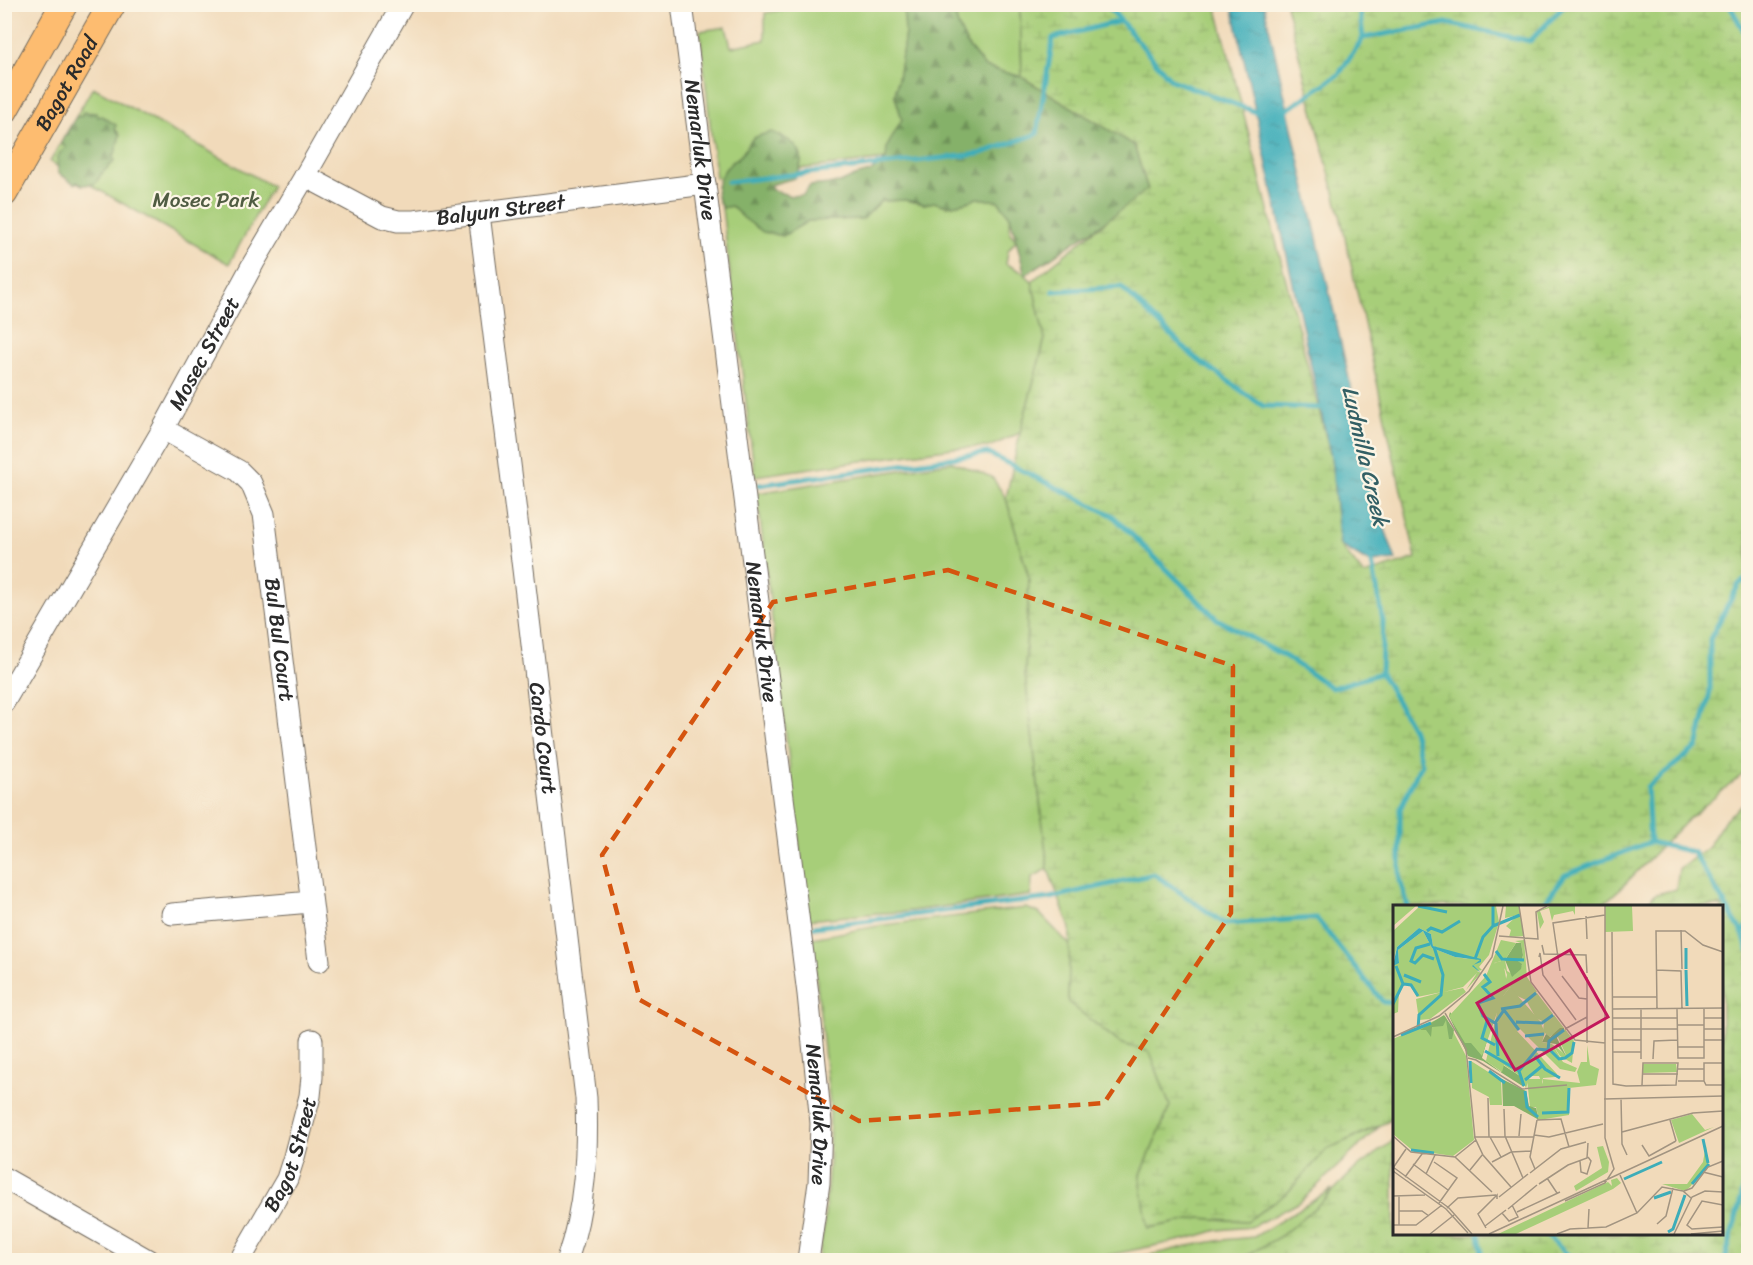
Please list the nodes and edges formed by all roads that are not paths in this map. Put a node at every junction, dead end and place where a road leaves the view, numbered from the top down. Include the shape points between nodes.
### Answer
1 (64, 4) edge
2 (112, 4) edge
3 (403, 4) edge
4 (682, 4) edge
5 (4, 111) edge
6 (305, 176) junction
7 (705, 184) junction
8 (4, 193) edge
9 (478, 214) junction
10 (163, 429) junction
11 (4, 702) edge
12 (311, 902) junction
13 (172, 914) dead end
14 (319, 961) dead end
15 (312, 1040) dead end
16 (4, 1178) edge
17 (148, 1260) edge
18 (240, 1260) edge
19 (567, 1260) edge
20 (808, 1260) edge

1 - 5 main road, Bagot Road
2 - 8 main road, Bagot Road
3 - 6 street, Mosec Street
4 - 7 street, Nemarluk Drive
6 - 9 street, Balyun Street via 382,217 398,221
6 - 10 street, Mosec Street
7 - 9 street, Balyun Street
7 - 20 street, Nemarluk Drive via 821,1123 819,1184
9 - 19 street, Cardo Court via 586,1098 586,1177
10 - 11 street, Mosec Street
10 - 12 street, Bul Bul Court via 239,471 251,483 264,514
12 - 13 street
12 - 14 street, Bul Bul Court
15 - 18 street, Bagot Street via 310,1096 287,1179
16 - 17 street

